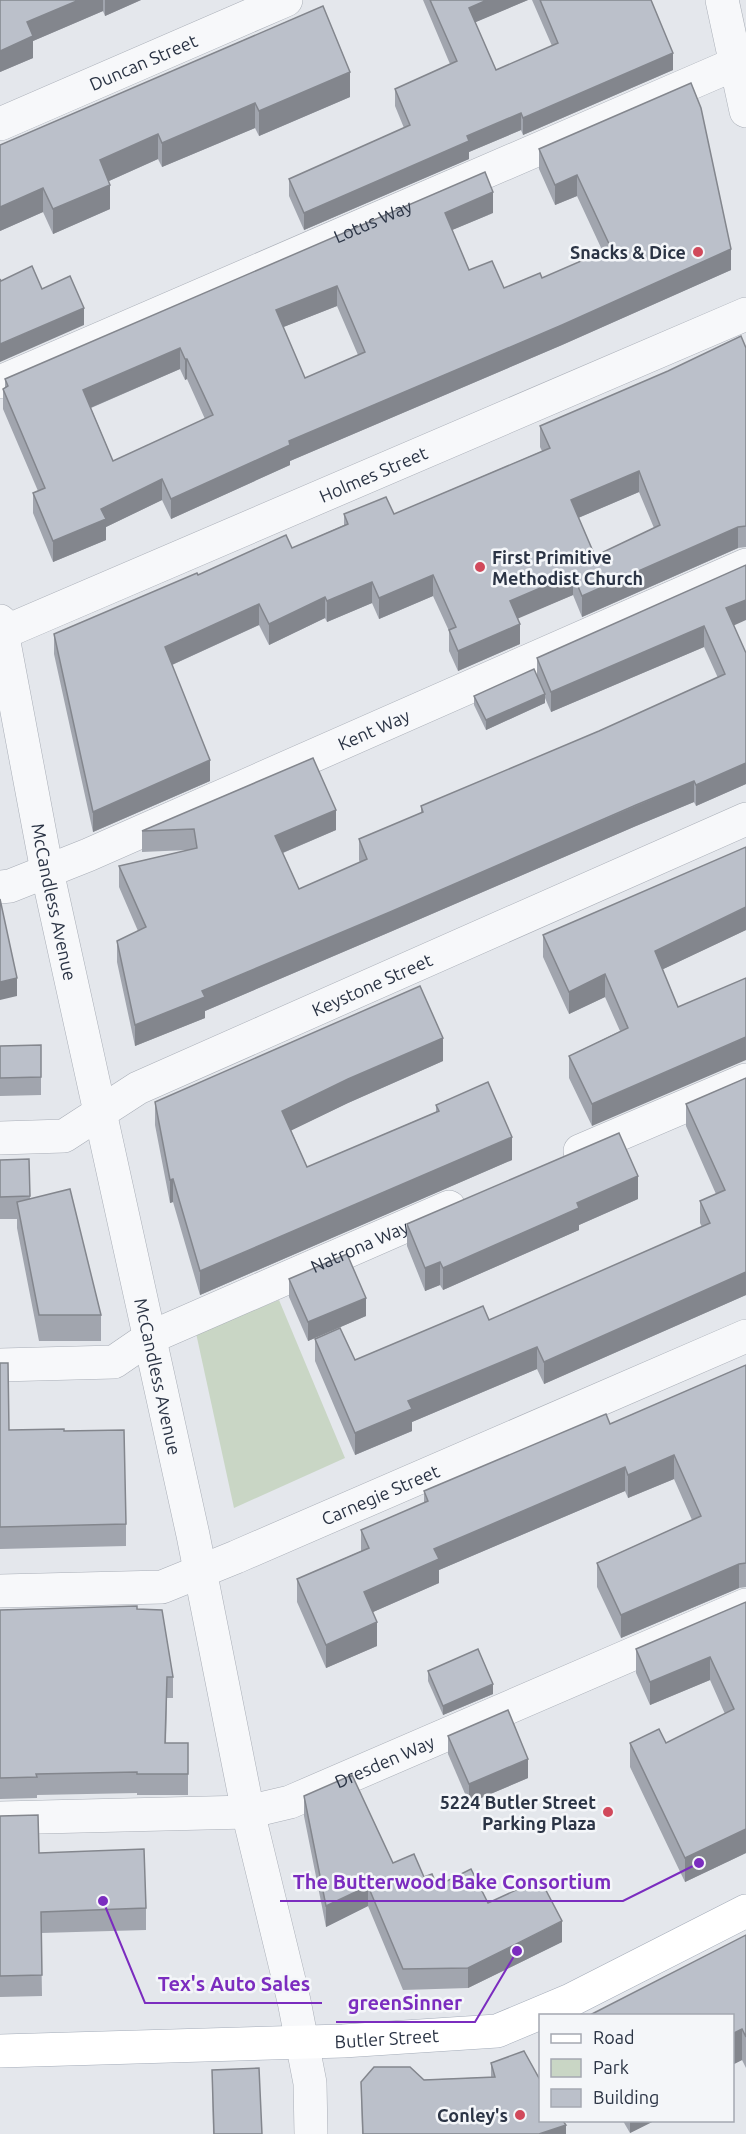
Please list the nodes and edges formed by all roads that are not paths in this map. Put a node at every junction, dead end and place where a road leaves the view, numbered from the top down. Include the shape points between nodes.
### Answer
1 (286, 0) edge
2 (722, 0) edge
3 (741, 60) edge
4 (746, 111) edge
5 (0, 124) edge
6 (746, 314) edge
7 (0, 382) edge
8 (746, 565) edge
9 (1, 629) edge
10 (746, 819) edge
11 (47, 872) junction
12 (0, 886) edge
13 (746, 1080) edge
14 (100, 1113) junction
15 (0, 1138) edge
16 (548, 1165) edge
17 (471, 1198) edge
18 (746, 1336) edge
19 (149, 1338) junction
20 (0, 1365) edge
21 (201, 1573) junction
22 (0, 1591) edge
23 (746, 1605) edge
24 (248, 1812) junction
25 (0, 1818) edge
26 (746, 1911) edge
27 (302, 2043) junction
28 (0, 2051) edge
29 (311, 2134) edge

1 - 5 street, Duncan Street
2 - 3 street
3 - 4 street
3 - 7 street, Lotus Way
6 - 9 street, Holmes Street
8 - 11 street, Kent Way
9 - 11 street, McCandless Avenue
10 - 14 street, Keystone Street via 138,1089
11 - 12 street, Kent Way
11 - 14 street, McCandless Avenue
13 - 16 street
14 - 15 street, Keystone Street via 64,1136
14 - 19 street, McCandless Avenue
17 - 19 street, Natrona Way
18 - 21 street, Carnegie Street
19 - 20 street, Natrona Way via 114,1362
19 - 21 street, McCandless Avenue
21 - 22 street, Carnegie Street via 162,1587
21 - 24 street, McCandless Avenue
23 - 24 street, Dresden Way via 290,1802
24 - 25 street, Dresden Way
24 - 27 street, McCandless Avenue
26 - 27 main road, Butler Street via 571,2000 497,2031
27 - 28 main road, Butler Street
27 - 29 street, McCandless Avenue via 310,2083

